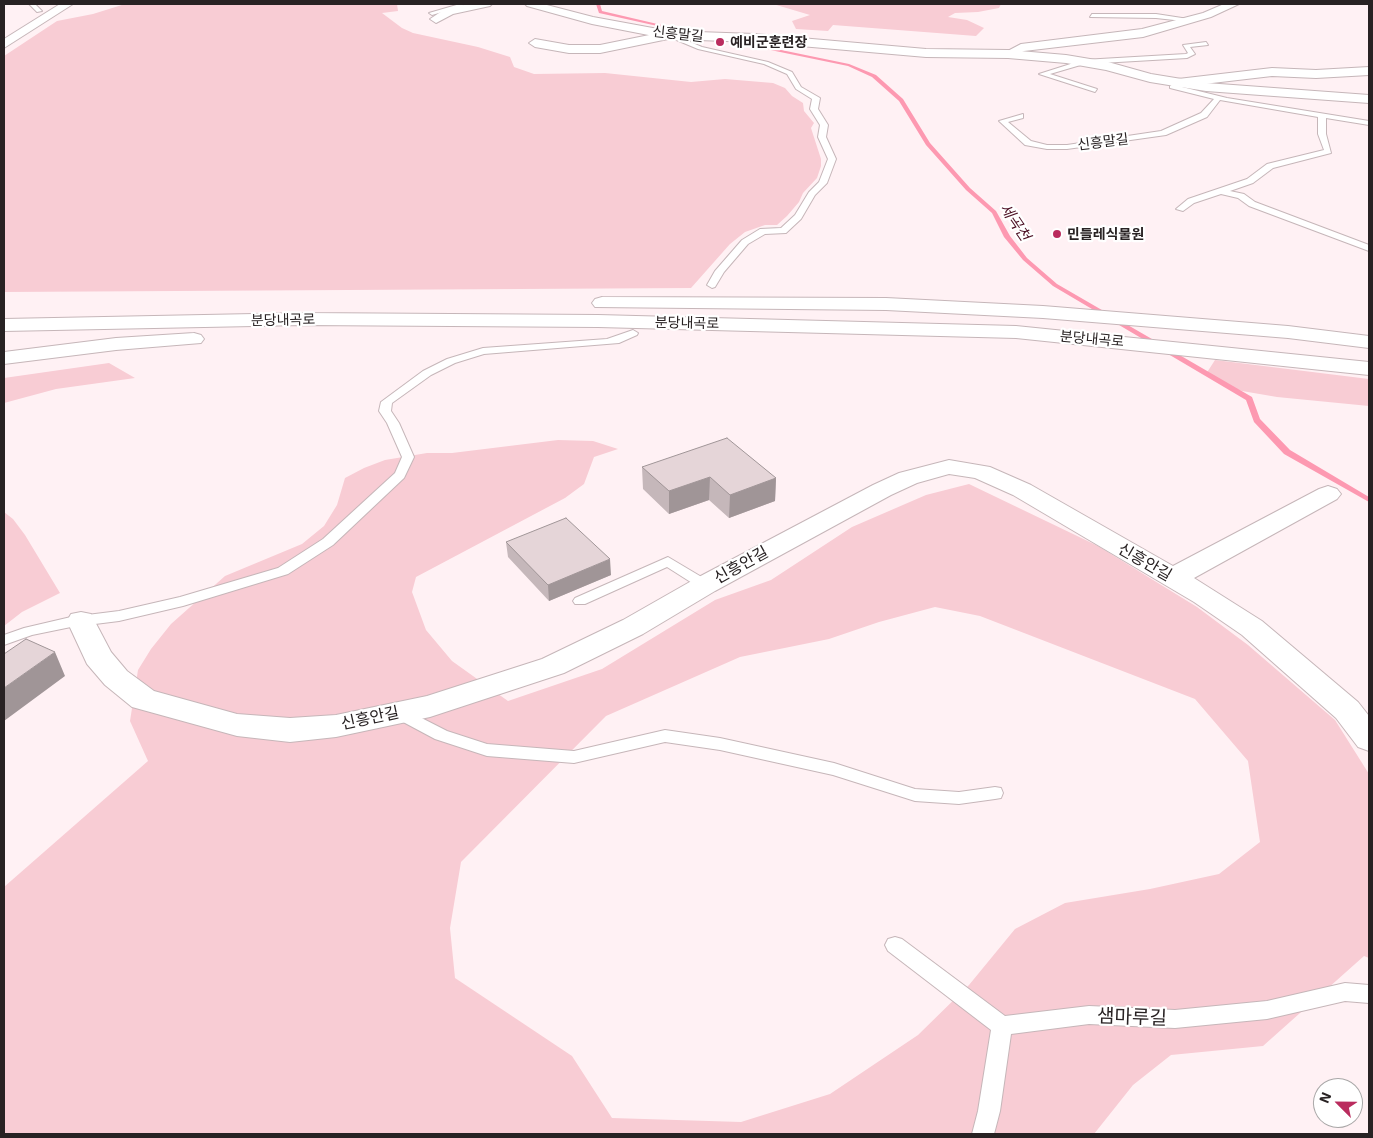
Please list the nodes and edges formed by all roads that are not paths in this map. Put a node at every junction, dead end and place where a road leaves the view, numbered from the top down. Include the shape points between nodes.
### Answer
1 (51, 4) edge
2 (67, 4) edge
3 (466, 4) edge
4 (486, 4) edge
5 (531, 4) edge
6 (1225, 5) edge
7 (36, 7) edge
8 (434, 16) joint
9 (1092, 16) dead end
10 (1192, 20) junction
11 (4, 34) edge
12 (669, 35) junction
13 (535, 43) dead end
14 (4, 44) edge
15 (1206, 44) dead end
16 (1008, 54) junction
17 (1083, 62) junction
18 (1369, 71) edge
19 (1178, 83) junction
20 (1095, 90) dead end
21 (1218, 98) junction
22 (1369, 100) edge
23 (1020, 116) dead end
24 (1322, 116) junction
25 (1369, 122) edge
26 (1220, 191) junction
27 (1180, 209) dead end
28 (1369, 248) edge
29 (712, 285) dead end
30 (4, 309) edge
31 (598, 321) junction
32 (4, 325) edge
33 (633, 333) dead end
34 (1369, 342) edge
35 (4, 358) edge
36 (1369, 369) edge
37 (1328, 494) dead end
38 (1173, 578) junction
39 (705, 585) junction
40 (580, 601) dead end
41 (81, 621) junction
42 (4, 640) edge
43 (398, 712) junction
44 (1369, 739) edge
45 (995, 793) dead end
46 (895, 945) dead end
47 (1369, 994) edge
48 (1002, 1026) junction
49 (983, 1134) edge

1 - 7 main road
2 - 14 main road
3 - 8 lane
4 - 8 main road
5 - 12 main road, 신흥말길
6 - 10 main road, 신흥말길
7 - 11 main road
9 - 10 lane via 1156,16
10 - 16 main road, 신흥말길 via 1142,33 1021,48
12 - 13 main road via 600,49 569,49
12 - 16 main road, 신흥말길 via 755,38 926,53
12 - 29 lane via 700,48 766,63 790,73 798,88 816,98 814,109 824,125 822,137 832,159 823,183 798,217 782,231 763,231 745,242
15 - 17 lane, 신흥말길 via 1185,46 1192,54 1187,56
16 - 17 main road, 신흥말길
17 - 19 main road, 신흥말길
17 - 20 lane, 신흥말길 via 1042,74
18 - 19 main road via 1272,72
19 - 21 lane, 신흥말길 via 1172,87
19 - 22 main road, 신흥말길
21 - 23 lane, 신흥말길 via 1204,115 1163,133 1067,147 1028,143 1003,121
21 - 24 lane, 신흥말길
24 - 25 lane, 신흥말길
24 - 26 lane via 1322,134 1328,151 1270,166 1250,181
26 - 27 lane via 1191,201
26 - 28 lane via 1241,196 1252,204
30 - 34 main road, 분당내곡로 via 886,304 1094,316
31 - 32 main road, 분당내곡로 via 304,319
31 - 35 main road via 136,342
31 - 36 main road, 분당내곡로 via 1016,332
33 - 41 lane via 607,342 483,351 427,373 387,402 385,411 408,457 400,475 328,542 283,571 246,583 118,616
37 - 38 main road
38 - 39 main road, 신흥안길 via 1022,490 981,472 950,467 908,478 882,490
38 - 44 main road, 신흥안길 via 1252,628 1347,710
39 - 40 lane via 668,561
39 - 43 main road, 신흥안길 via 633,627 553,666 430,706
41 - 42 lane via 29,631
41 - 43 main road, 신흥안길 via 98,657 116,678 143,700 186,713 236,725 290,730 336,726
43 - 45 lane via 441,735 487,750 574,757 665,736 720,744 825,767 915,794 959,798
46 - 48 lane
47 - 48 lane, 샘마루길 via 1344,992 1267,1010 1175,1019 1089,1015
48 - 49 lane

